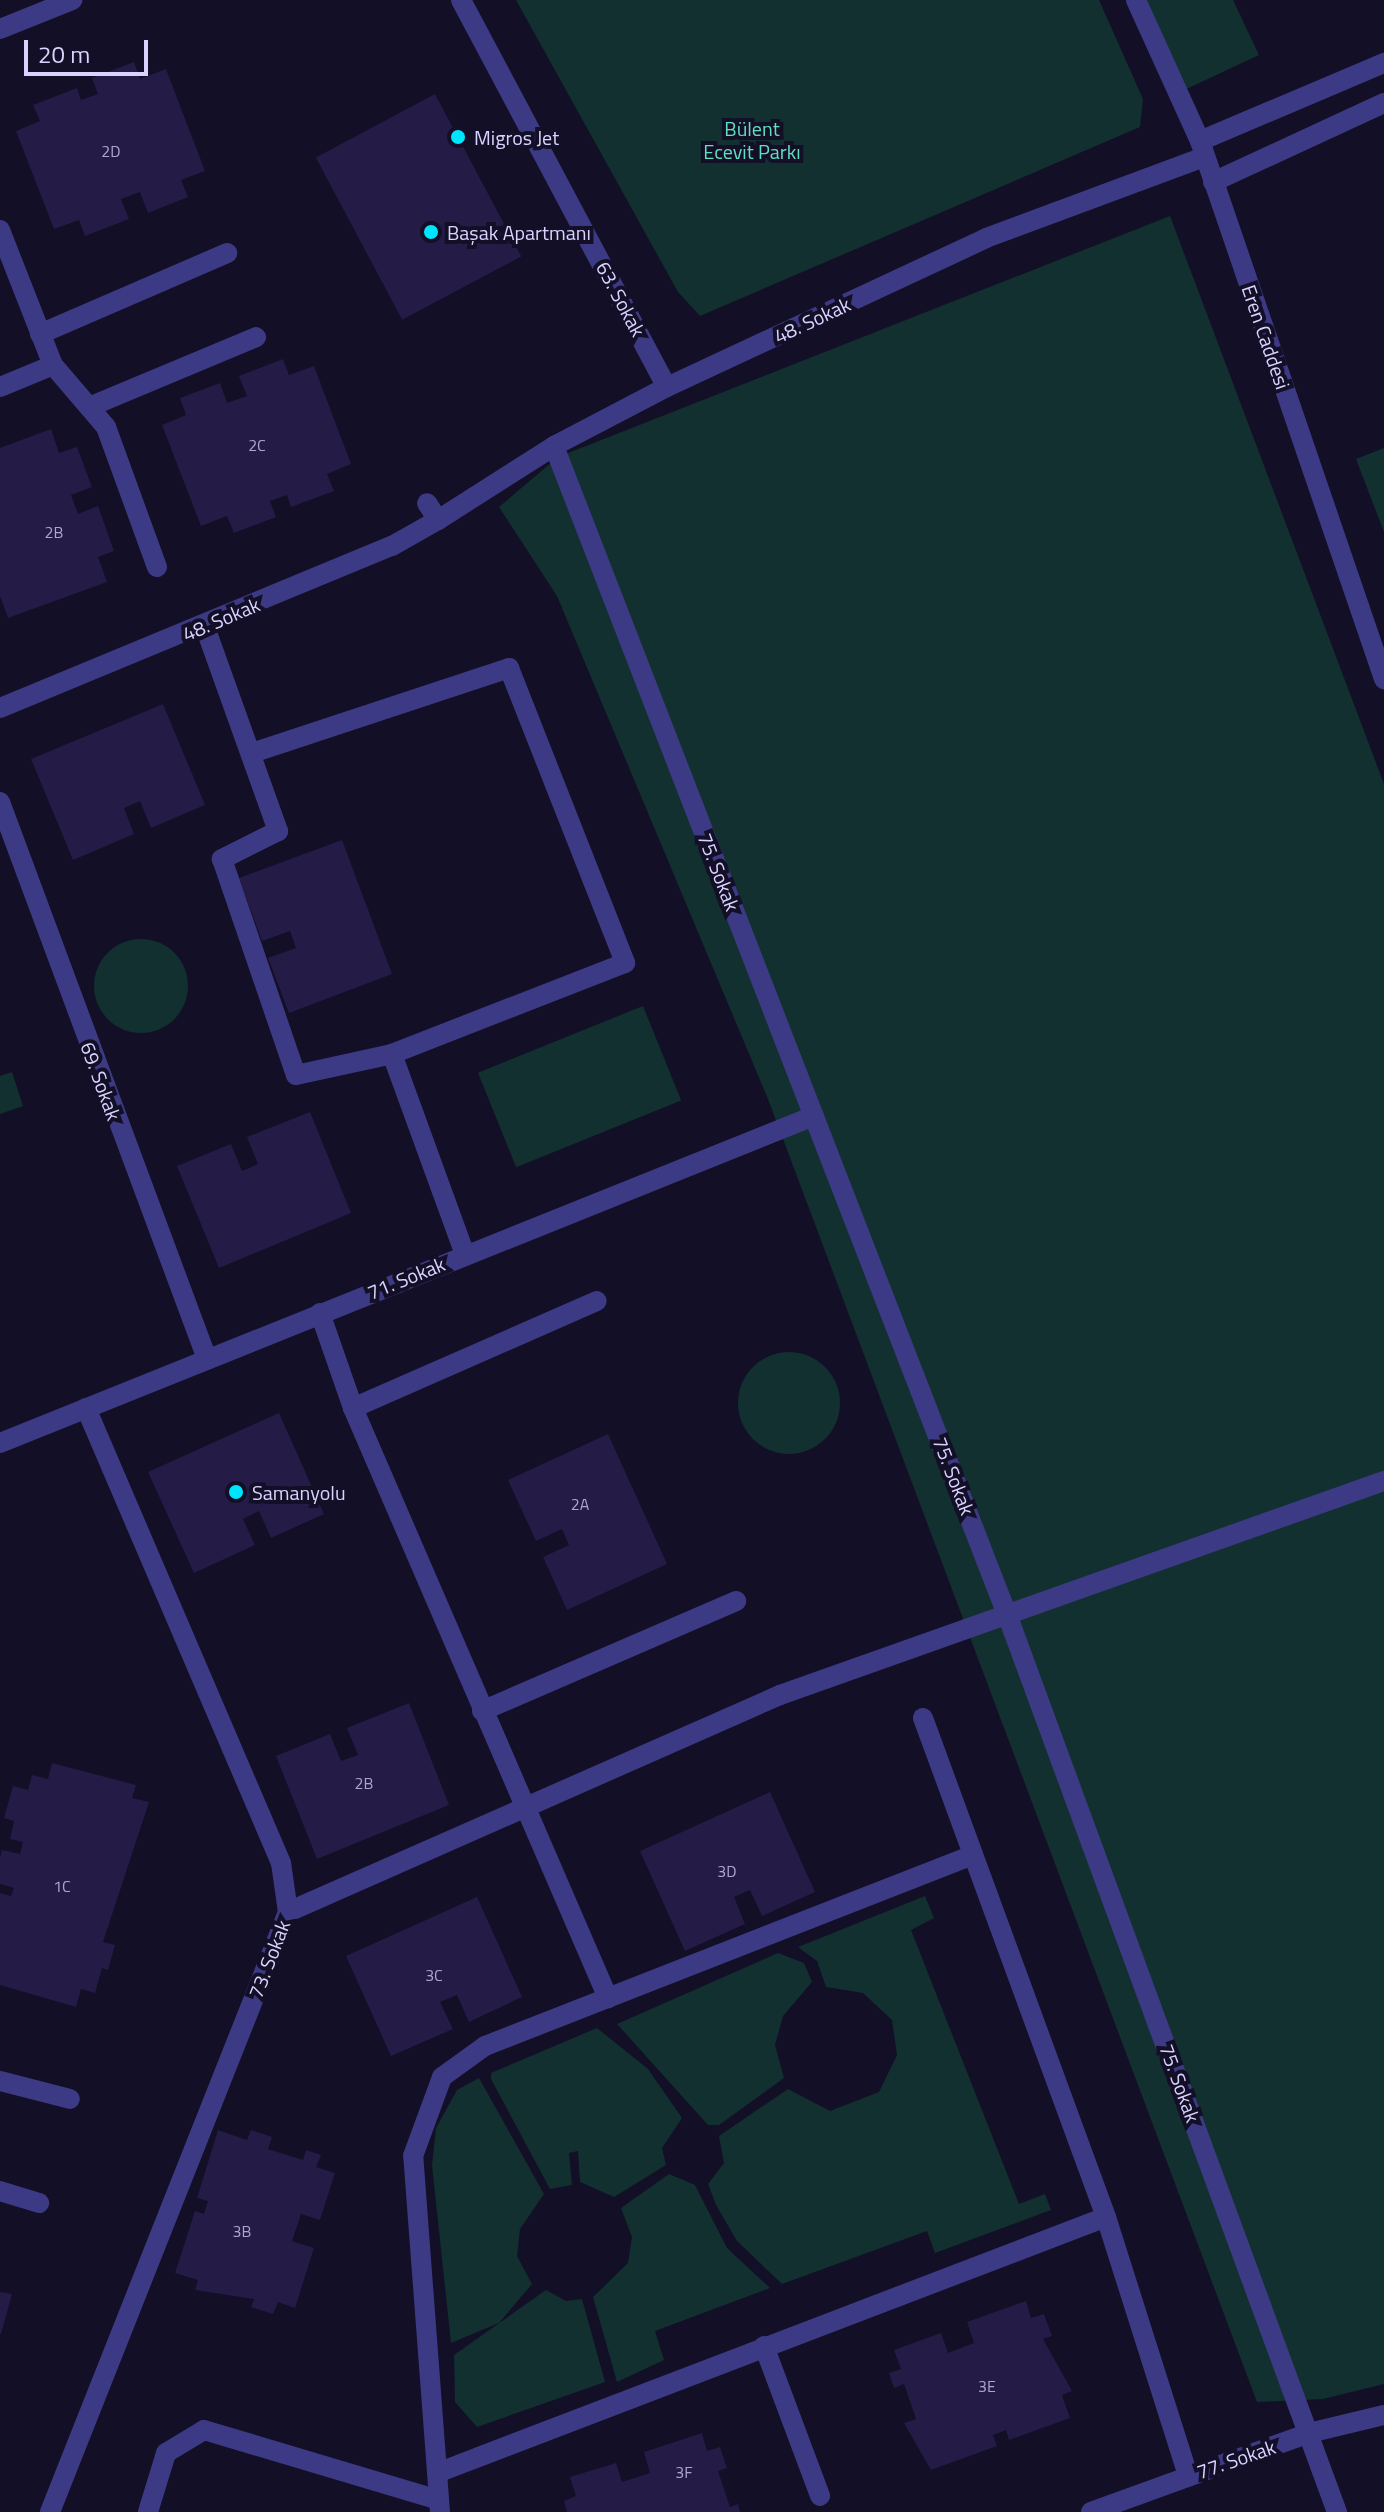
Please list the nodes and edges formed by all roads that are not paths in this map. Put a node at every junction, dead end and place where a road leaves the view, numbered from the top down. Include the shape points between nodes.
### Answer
1 (72, 0) edge
2 (461, 0) edge
3 (1136, 0) edge
4 (0, 29) edge
5 (1384, 63) edge
6 (1384, 103) edge
7 (1202, 149) junction
8 (1213, 182) junction
9 (0, 230) edge
10 (227, 253) dead end
11 (40, 334) junction
12 (256, 337) dead end
13 (53, 365) junction
14 (0, 387) edge
15 (667, 387) junction
16 (89, 407) junction
17 (554, 446) junction
18 (157, 567) dead end
19 (205, 627) junction
20 (1384, 679) edge
21 (0, 708) edge
22 (252, 753) junction
23 (0, 802) edge
24 (392, 1054) junction
25 (814, 1116) junction
26 (465, 1255) junction
27 (597, 1301) dead end
28 (320, 1313) junction
29 (207, 1359) junction
30 (86, 1408) junction
31 (353, 1408) junction
32 (0, 1443) edge
33 (1384, 1481) edge
34 (736, 1601) dead end
35 (1008, 1617) junction
36 (482, 1711) junction
37 (923, 1718) dead end
38 (528, 1805) junction
39 (973, 1855) junction
40 (288, 1912) junction
41 (608, 1998) junction
42 (0, 2081) edge
43 (70, 2099) dead end
44 (0, 2191) edge
45 (39, 2203) dead end
46 (1106, 2217) junction
47 (764, 2346) junction
48 (1384, 2415) edge
49 (1309, 2433) junction
50 (437, 2473) junction
51 (1188, 2475) junction
52 (820, 2496) dead end
53 (440, 2506) edge
54 (50, 2512) edge
55 (148, 2512) edge
56 (1091, 2512) edge
57 (1337, 2512) edge

1 - 4 street
2 - 15 street, 63. Sokak
3 - 7 street, Eren Caddesi
5 - 7 street, 48. Sokak
6 - 8 street
7 - 8 street, Eren Caddesi
7 - 15 street, 48. Sokak via 986,238
8 - 20 street, Eren Caddesi
9 - 11 street
10 - 11 street
11 - 13 street
12 - 16 street
13 - 14 street
13 - 16 street
15 - 17 street, 48. Sokak
16 - 18 street via 106,427
17 - 19 street, 48. Sokak
17 - 25 street, 75. Sokak
19 - 21 street, 48. Sokak
19 - 22 street
22 - 24 street via 278,831 222,859 296,1075
22 - 24 street via 509,668 625,963
23 - 29 street, 69. Sokak
24 - 26 street
25 - 26 street, 71. Sokak
25 - 35 street, 75. Sokak
26 - 28 street, 71. Sokak
27 - 31 street
28 - 29 street, 71. Sokak
28 - 31 street
29 - 30 street, 71. Sokak
30 - 32 street, 71. Sokak
30 - 40 street, 73. Sokak via 281,1863
31 - 36 street
33 - 35 street
34 - 36 street
35 - 38 street via 780,1695
35 - 49 street, 75. Sokak
36 - 38 street
37 - 39 street
38 - 40 street
38 - 41 street
39 - 41 street
39 - 46 street
40 - 54 street, 73. Sokak
41 - 50 street via 469,2055 442,2077 423,2114 413,2156
42 - 43 street
44 - 45 street
46 - 47 street
46 - 51 street
47 - 50 street
47 - 52 street
48 - 49 street, 77. Sokak
49 - 51 street, 77. Sokak
49 - 57 street, 75. Sokak
50 - 53 street
51 - 56 street, 77. Sokak
53 - 55 street via 204,2430 166,2453

